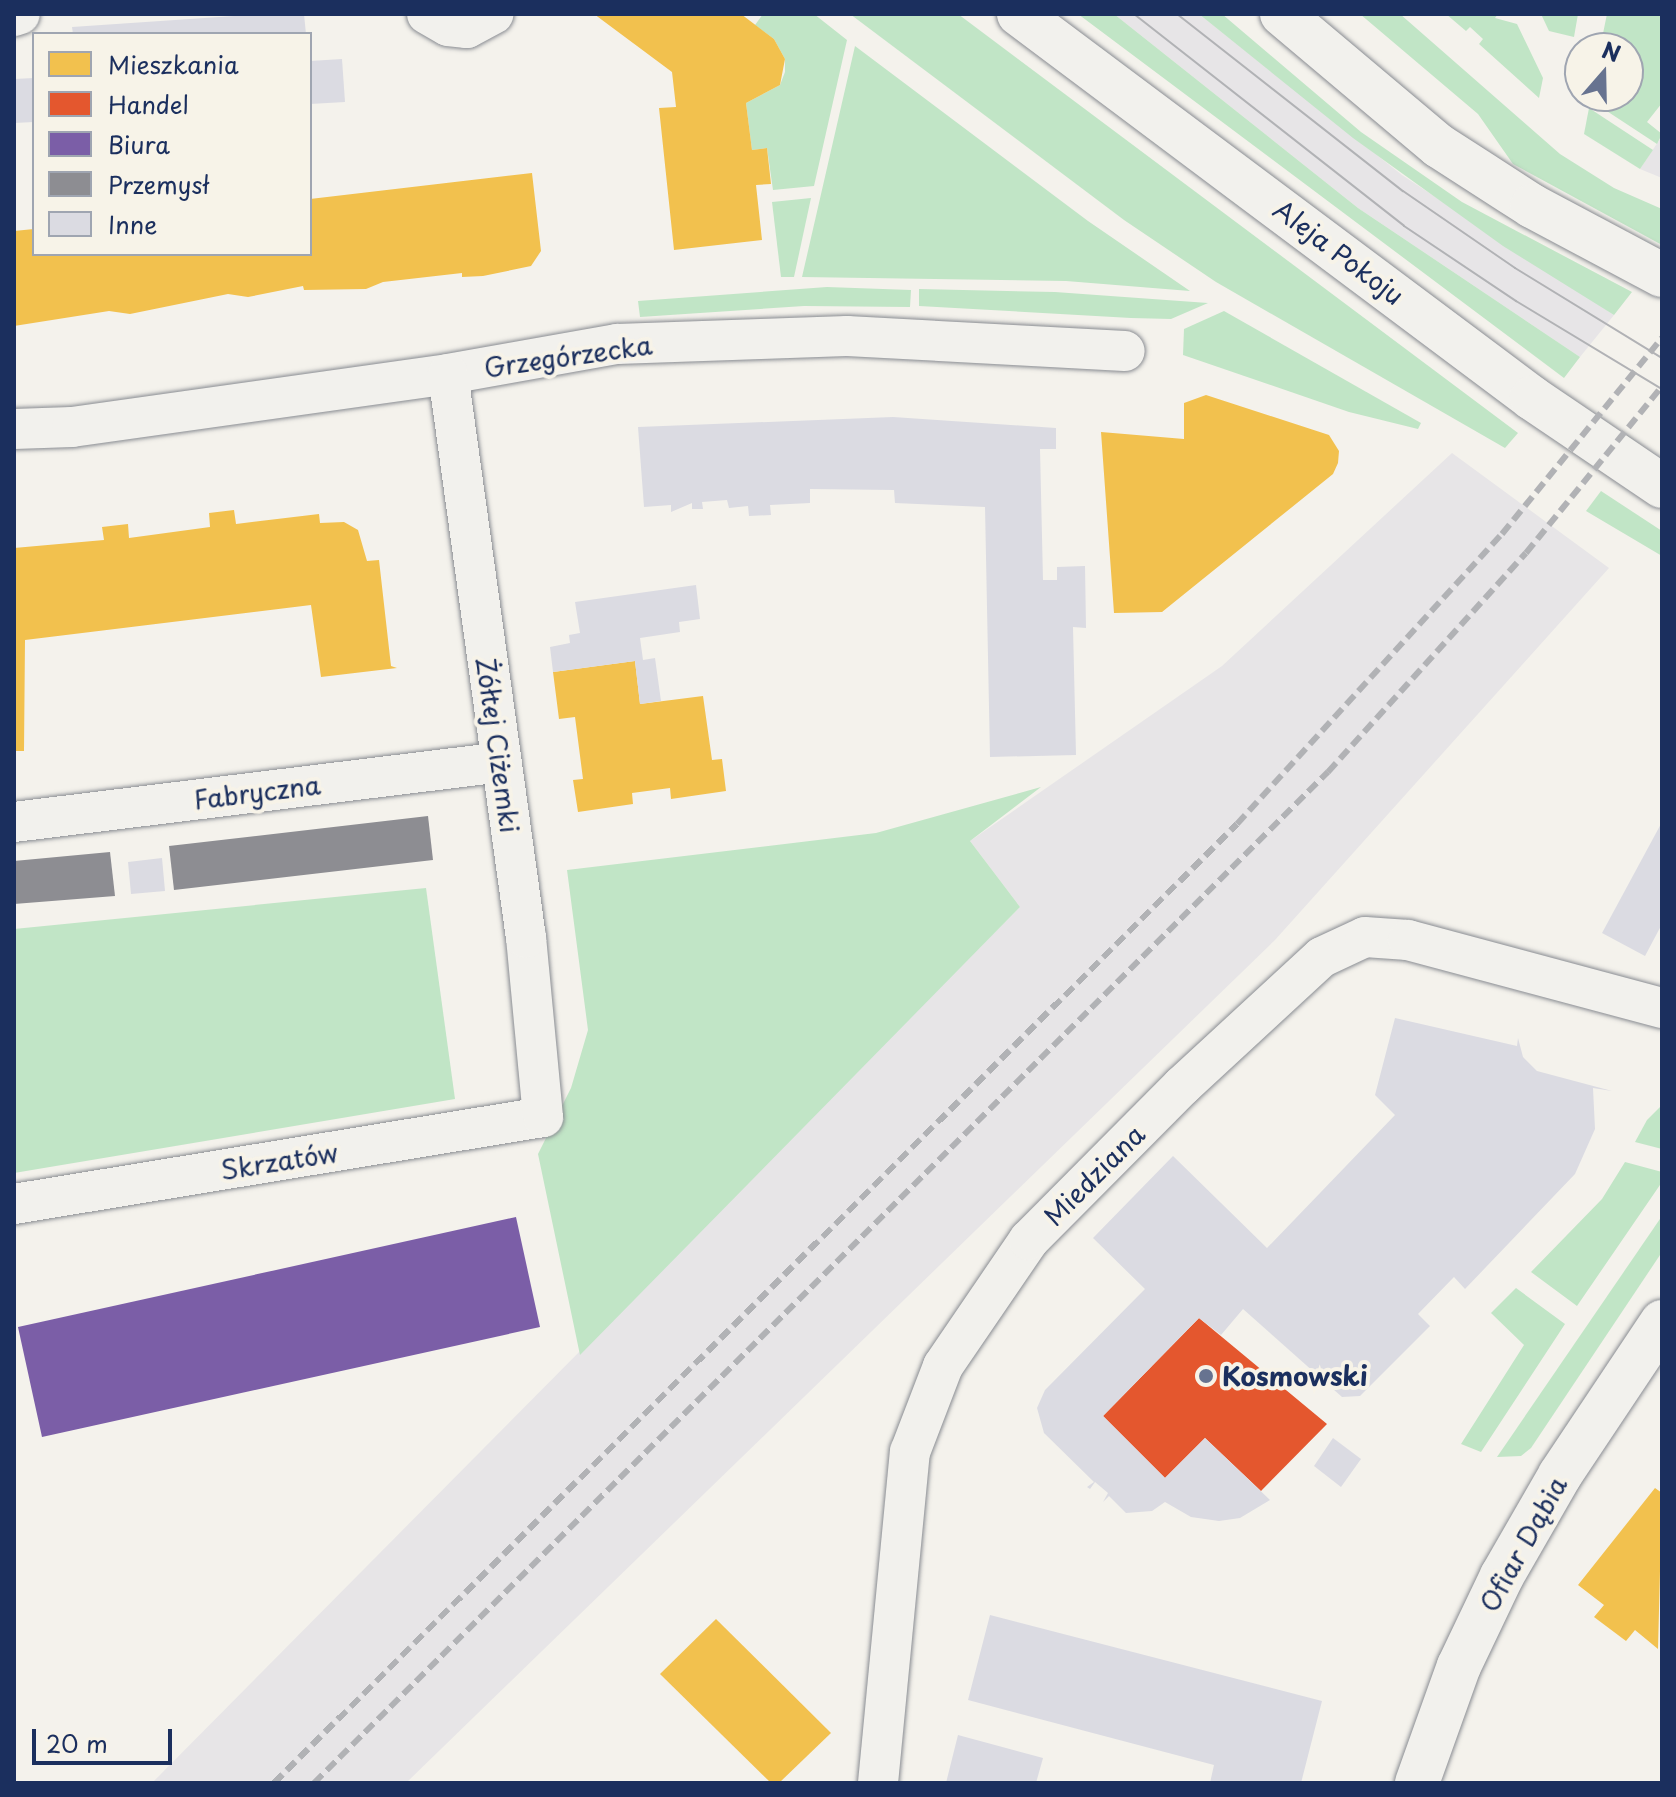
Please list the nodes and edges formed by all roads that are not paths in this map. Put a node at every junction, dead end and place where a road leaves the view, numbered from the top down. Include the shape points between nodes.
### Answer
1 (20, 14) edge
2 (427, 14) edge
3 (493, 14) edge
4 (1019, 14) edge
5 (1282, 14) edge
6 (14, 16) edge
7 (1662, 275) edge
8 (1125, 351) dead end
9 (448, 374) junction
10 (14, 429) edge
11 (1662, 486) edge
12 (500, 762) junction
13 (14, 822) edge
14 (1662, 1008) edge
15 (543, 1117) joint
16 (14, 1204) edge
17 (1662, 1322) edge
18 (878, 1783) edge
19 (1417, 1783) edge

1 - 6 street
2 - 3 street via 448,26 467,28
4 - 11 main road, Aleja Pokoju via 1532,398
5 - 7 main road via 1439,146 1532,206
8 - 9 street, Grzegórzecka via 847,336 617,344
9 - 10 street, Grzegórzecka via 72,427
9 - 12 street, Żółtej Ciżemki
12 - 13 street, Fabryczna
12 - 15 street, Żółtej Ciżemki via 526,938
14 - 18 street, Miedziana via 1408,940 1365,937 1322,957 1182,1086 1029,1240 943,1366 910,1452
15 - 16 street, Skrzatów
17 - 19 main road, Ofiar Dąbia via 1560,1475 1502,1576 1459,1666

